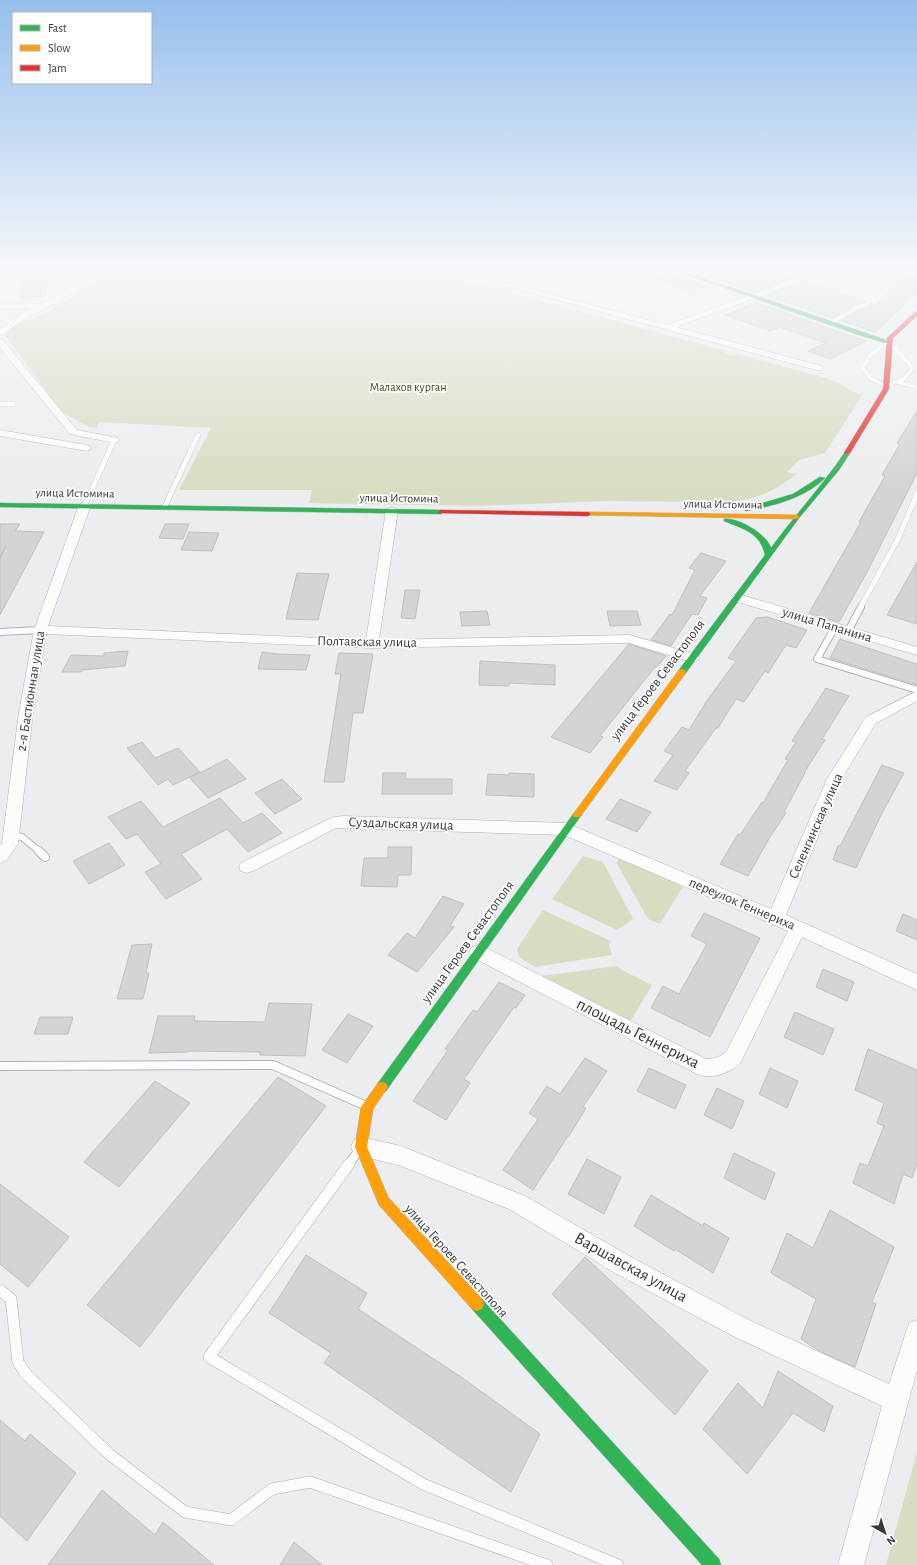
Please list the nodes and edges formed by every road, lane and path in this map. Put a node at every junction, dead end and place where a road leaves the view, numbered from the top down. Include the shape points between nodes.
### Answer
1 (0, 342) edge
2 (724, 342) edge
3 (889, 342) junction
4 (819, 368) dead end
5 (898, 382) junction
6 (886, 386) junction
7 (917, 387) edge
8 (0, 404) edge
9 (14, 404) dead end
10 (0, 433) edge
11 (198, 435) dead end
12 (114, 440) joint
13 (87, 448) dead end
14 (837, 469) junction
15 (917, 494) edge
16 (0, 505) edge
17 (85, 505) junction
18 (165, 506) junction
19 (392, 510) junction
20 (716, 516) junction
21 (797, 517) junction
22 (769, 555) junction
23 (738, 598) junction
24 (835, 627) junction
25 (40, 630) junction
26 (848, 631) junction
27 (0, 632) edge
28 (372, 644) junction
29 (917, 651) edge
30 (692, 658) junction
31 (917, 690) edge
32 (917, 695) edge
33 (566, 829) junction
34 (11, 835) junction
35 (45, 857) dead end
36 (0, 858) edge
37 (247, 867) dead end
38 (776, 918) junction
39 (798, 928) junction
40 (478, 952) junction
41 (917, 982) edge
42 (0, 1066) edge
43 (367, 1107) junction
44 (362, 1147) junction
45 (0, 1290) edge
46 (917, 1331) edge
47 (896, 1400) junction
48 (547, 1565) edge
49 (618, 1565) edge
50 (713, 1565) edge
51 (851, 1565) edge

1 - 12 street via 74,432
2 - 4 street
3 - 5 lane via 911,366 909,375
3 - 6 main road, улица Героев Севастополя
3 - 6 lane via 869,356 863,368 870,378
5 - 6 lane
5 - 7 lane
6 - 14 main road, улица Героев Севастополя via 879,402
8 - 9 lane
10 - 13 street
11 - 18 lane
12 - 17 lane
14 - 20 main road via 795,495 766,505
14 - 21 main road, улица Героев Севастополя
15 - 26 lane via 898,539
16 - 17 main road, улица Истомина
17 - 18 main road, улица Истомина
17 - 25 street, 2-я Бастионная улица
18 - 19 main road, улица Истомина
19 - 20 main road, улица Истомина
19 - 28 street
20 - 21 main road, улица Истомина
20 - 22 main road via 750,529 766,543
21 - 22 main road, улица Героев Севастополя
22 - 23 main road, улица Героев Севастополя
23 - 24 street, улица Папанина
23 - 30 main road, улица Героев Севастополя
24 - 26 street, улица Папанина
24 - 31 lane via 817,659
25 - 27 lane
25 - 28 street, Полтавская улица
25 - 34 street, 2-я Бастионная улица via 26,712
26 - 29 street, улица Папанина
28 - 30 street, Полтавская улица via 630,639
30 - 33 main road, улица Героев Севастополя
32 - 38 street, Селенгинская улица via 871,720 834,779
33 - 37 street, Суздальская улица via 333,823
33 - 38 street, переулок Геннериха
33 - 40 main road, улица Героев Севастополя
34 - 35 lane via 22,837
34 - 36 street, 2-я Бастионная улица via 10,844
38 - 39 street, переулок Геннериха
39 - 40 street, площадь Геннериха via 733,1058 715,1068 704,1068
39 - 41 street, переулок Геннериха
40 - 43 main road, улица Героев Севастополя
42 - 43 lane via 273,1065
43 - 44 main road, улица Героев Севастополя
44 - 47 street, Варшавская улица via 401,1156 518,1203 743,1329
44 - 49 lane via 209,1357 423,1484
44 - 50 main road, улица Героев Севастополя via 383,1201
45 - 48 lane via 11,1299 18,1362 26,1374 109,1454 185,1512 231,1520 272,1490 310,1482
46 - 47 street
47 - 51 street

